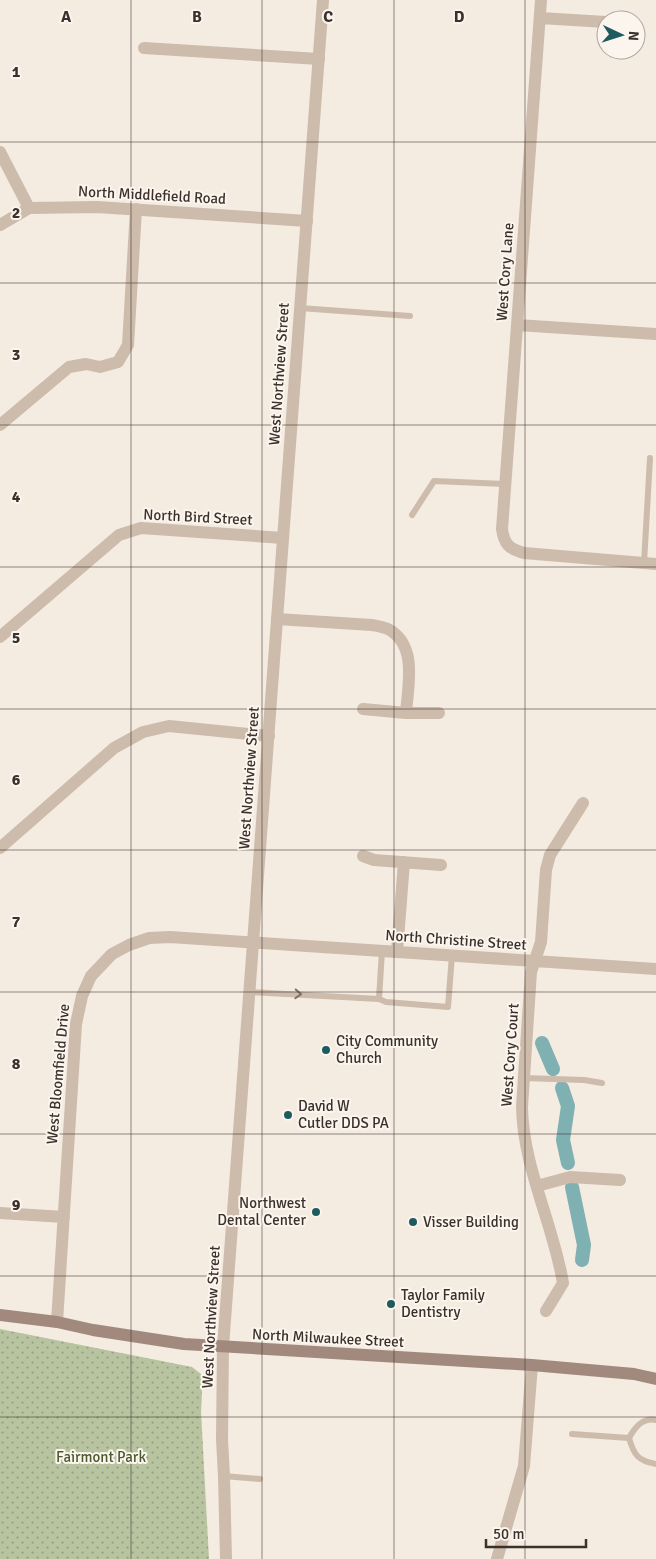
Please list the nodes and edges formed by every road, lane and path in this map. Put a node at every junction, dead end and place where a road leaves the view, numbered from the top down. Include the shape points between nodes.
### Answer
1 (323, 0) edge
2 (541, 0) edge
3 (540, 18) junction
4 (596, 21) edge
5 (144, 48) dead end
6 (319, 60) junction
7 (0, 152) edge
8 (29, 208) junction
9 (136, 209) junction
10 (307, 221) junction
11 (0, 225) edge
12 (300, 308) junction
13 (410, 316) dead end
14 (517, 325) junction
15 (656, 334) edge
16 (0, 425) edge
17 (650, 458) dead end
18 (505, 484) junction
19 (412, 515) dead end
20 (283, 538) junction
21 (650, 563) edge
22 (277, 619) junction
23 (0, 637) edge
24 (363, 709) dead end
25 (406, 713) junction
26 (440, 713) dead end
27 (269, 736) junction
28 (583, 803) dead end
29 (0, 848) edge
30 (363, 856) dead end
31 (404, 862) junction
32 (441, 865) dead end
33 (253, 942) junction
34 (382, 951) junction
35 (397, 952) junction
36 (452, 955) junction
37 (535, 962) junction
38 (656, 969) edge
39 (250, 992) junction
40 (379, 999) junction
41 (524, 1078) junction
42 (602, 1083) dead end
43 (620, 1180) dead end
44 (537, 1186) junction
45 (0, 1213) edge
46 (64, 1217) junction
47 (546, 1311) dead end
48 (0, 1315) edge
49 (57, 1322) junction
50 (223, 1348) junction
51 (532, 1365) junction
52 (656, 1379) edge
53 (656, 1420) edge
54 (572, 1434) dead end
55 (629, 1438) junction
56 (656, 1464) edge
57 (224, 1476) junction
58 (260, 1479) dead end
59 (226, 1559) edge
60 (497, 1559) edge

1 - 6 street, West Northview Street
2 - 3 street, West Cory Lane
3 - 4 street
3 - 14 street, West Cory Lane
5 - 6 street
6 - 10 street, West Northview Street
7 - 8 street
8 - 9 street, North Middlefield Road
8 - 11 street, North Middlefield Road
9 - 10 street, North Middlefield Road
9 - 16 street via 128,345 118,362 100,367 86,364 69,367
10 - 12 street, West Northview Street
12 - 13 lane
12 - 20 street, West Northview Street
14 - 15 street
14 - 18 street, West Cory Lane
17 - 21 lane
18 - 19 lane via 434,481
18 - 21 street, West Cory Lane via 503,538 514,551
20 - 22 street, West Northview Street
20 - 23 street, North Bird Street via 142,528 119,534
22 - 25 street via 372,625 387,629 400,638 410,667
22 - 27 street, West Northview Street
24 - 25 street
25 - 26 street
27 - 29 street via 169,726 143,732 114,748
27 - 33 street, West Northview Street
28 - 37 street, West Cory Court via 550,855 541,942
30 - 31 street
31 - 32 street
31 - 35 street
33 - 34 street, North Christine Street
33 - 39 street, West Northview Street
33 - 46 street, West Bloomfield Drive via 150,938 112,954 92,976 82,996 76,1024
34 - 35 street, North Christine Street
34 - 40 lane
35 - 36 street, North Christine Street
36 - 37 street, North Christine Street
36 - 40 lane via 448,1007
37 - 38 street, North Christine Street
37 - 41 street, West Cory Court via 531,972
39 -> 40 lane
39 - 50 street, West Northview Street
41 - 42 lane
41 - 44 street, West Cory Court via 522,1129
43 - 44 street via 570,1177
44 - 47 street, West Cory Court via 558,1254 563,1283
45 - 46 street
46 - 49 street, West Bloomfield Drive
48 - 49 main road, North Milwaukee Street
49 - 50 main road, North Milwaukee Street
50 - 51 main road, North Milwaukee Street
50 - 57 street, West Northview Street
51 - 52 main road, North Milwaukee Street via 634,1374
51 - 60 street via 524,1466
53 - 55 lane via 636,1425
54 - 55 lane
55 - 56 lane via 638,1457
57 - 58 lane
57 - 59 street, West Northview Street

